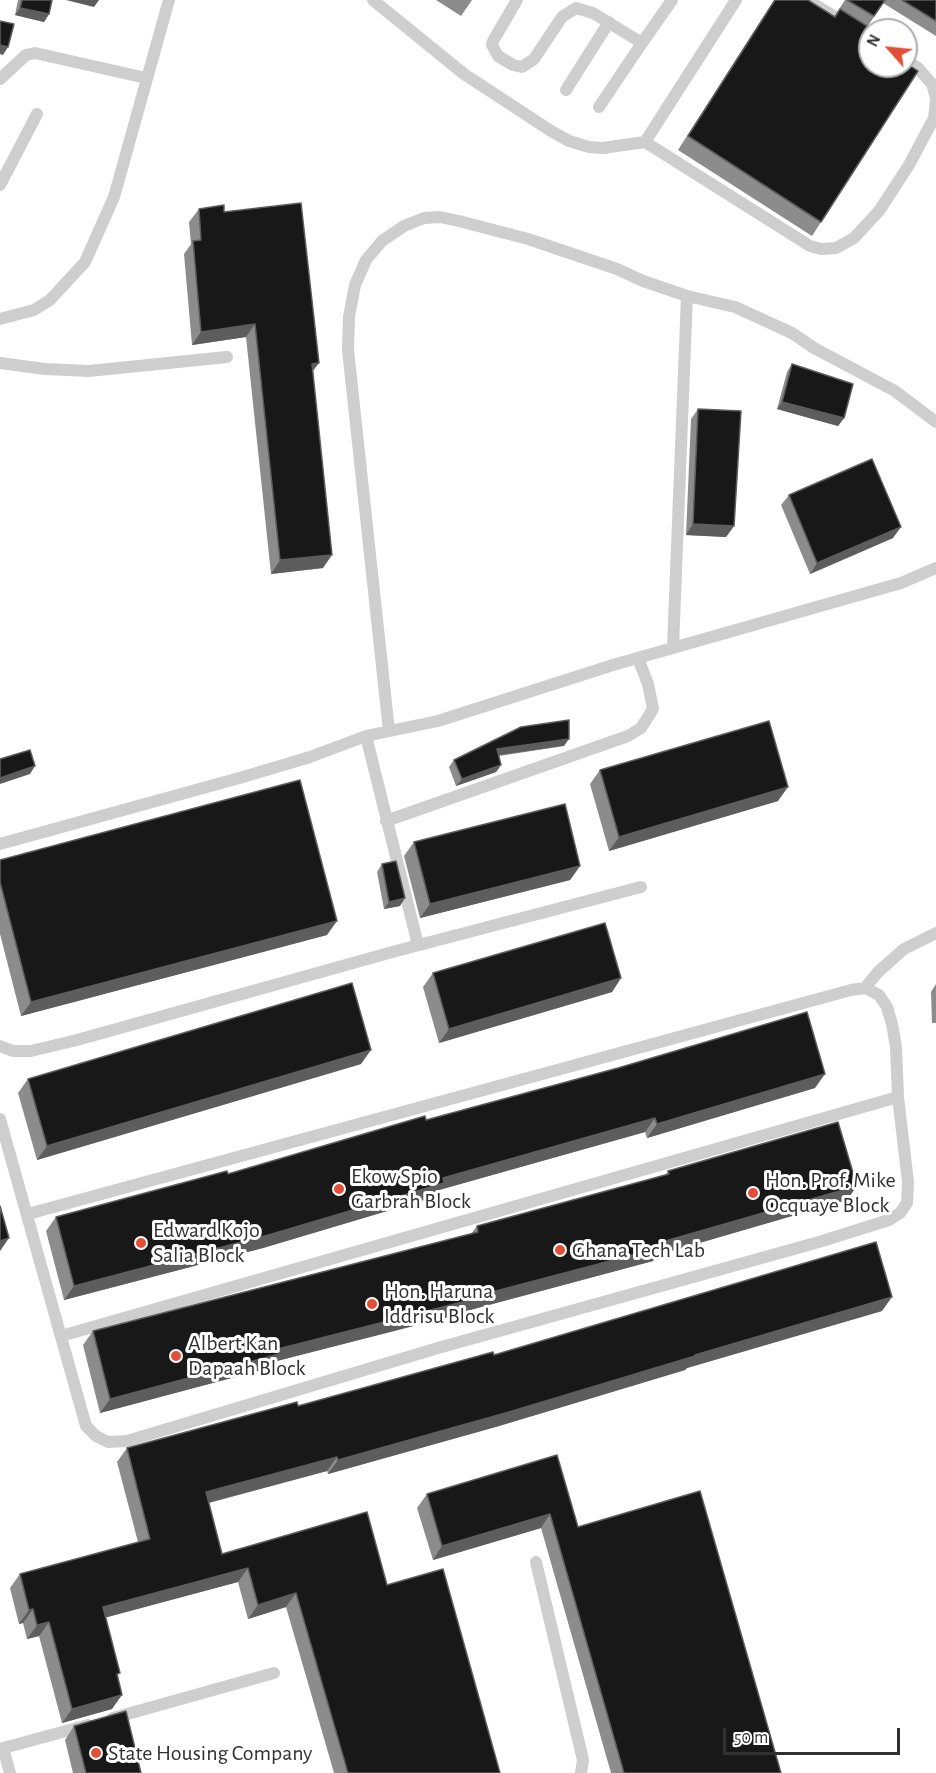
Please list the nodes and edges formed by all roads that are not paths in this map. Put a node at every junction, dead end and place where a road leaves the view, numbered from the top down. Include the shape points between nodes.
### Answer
1 (169, 0) edge
2 (373, 0) edge
3 (518, 0) edge
4 (672, 0) edge
5 (736, 0) edge
6 (807, 0) edge
7 (609, 22) junction
8 (858, 31) edge
9 (642, 43) junction
10 (918, 68) edge
11 (146, 78) junction
12 (0, 79) edge
13 (566, 90) dead end
14 (936, 100) edge
15 (599, 107) dead end
16 (37, 114) dead end
17 (645, 142) junction
18 (0, 185) edge
19 (687, 296) junction
20 (0, 319) edge
21 (227, 357) dead end
22 (0, 363) edge
23 (936, 422) edge
24 (936, 568) edge
25 (673, 647) junction
26 (638, 658) junction
27 (389, 731) junction
28 (366, 735) junction
29 (386, 821) junction
30 (0, 844) edge
31 (641, 887) dead end
32 (936, 933) edge
33 (418, 945) junction
34 (865, 988) junction
35 (0, 1046) edge
36 (898, 1097) junction
37 (0, 1119) edge
38 (28, 1214) junction
39 (61, 1336) junction
40 (536, 1562) dead end
41 (274, 1673) dead end
42 (2, 1749) edge
43 (10, 1773) edge
44 (581, 1773) edge

1 - 11 lane
2 - 17 lane via 464,74 569,141 603,148
3 - 7 lane via 492,45 498,56 518,67 534,59 562,17 576,8
4 - 9 lane
5 - 17 lane
6 - 8 lane
7 - 9 lane
7 - 13 lane
9 - 15 lane
10 - 14 lane via 932,84
11 - 12 lane via 35,53 26,55
11 - 20 lane via 114,197 84,262 50,300 34,310
14 - 17 lane via 934,118 879,212 854,238 836,248 810,246
16 - 18 lane
19 - 23 lane via 735,307 792,333 894,391
19 - 25 lane
19 - 27 lane via 528,239 440,217 424,218 405,226 382,241 366,260 355,285 348,350
21 - 22 lane via 89,371
24 - 25 lane via 901,583
25 - 26 lane
26 - 27 lane via 438,721
26 - 29 lane via 653,709 641,728 628,736
27 - 28 lane
28 - 29 lane
28 - 30 lane via 243,777
29 - 33 lane
31 - 33 lane
32 - 34 lane via 904,949
33 - 35 lane via 77,1040 30,1051
34 - 36 lane via 879,995 887,1007 896,1047
34 - 38 lane
36 - 39 lane
36 - 39 lane via 908,1203 889,1220 128,1440 108,1442 86,1426
37 - 38 lane
38 - 39 lane
40 - 44 lane via 583,1760
41 - 42 lane
42 - 43 lane

